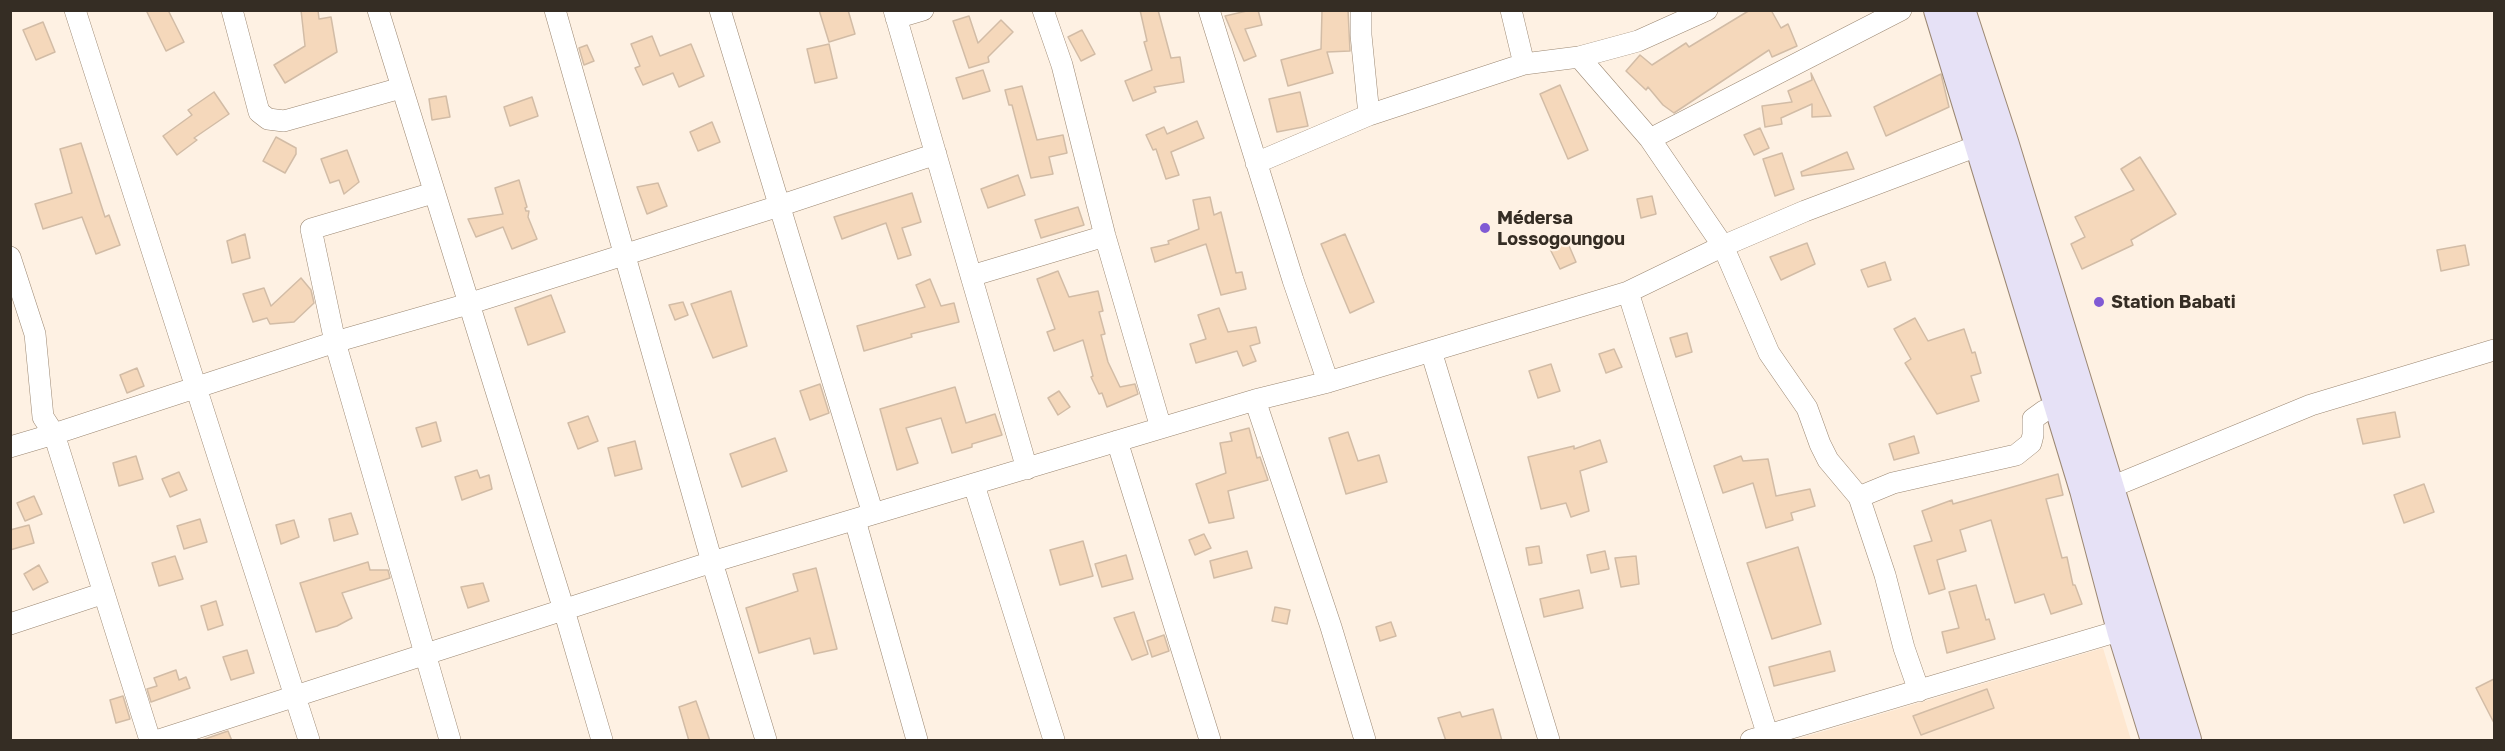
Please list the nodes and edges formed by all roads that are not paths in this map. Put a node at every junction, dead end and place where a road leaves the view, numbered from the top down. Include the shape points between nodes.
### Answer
1 (75, 10) edge
2 (232, 10) edge
3 (378, 10) edge
4 (555, 10) edge
5 (720, 10) edge
6 (923, 10) edge
7 (1043, 10) edge
8 (1209, 10) edge
9 (1360, 10) edge
10 (1511, 10) edge
11 (1707, 10) edge
12 (1901, 10) edge
13 (1939, 10) edge
14 (1960, 10) edge
15 (895, 14) edge
16 (1579, 57) junction
17 (1524, 64) junction
18 (401, 88) junction
19 (1369, 115) junction
20 (1650, 139) junction
21 (1991, 143) junction
22 (936, 154) junction
23 (1256, 163) junction
24 (434, 193) junction
25 (779, 206) junction
26 (1106, 236) junction
27 (1723, 246) junction
28 (625, 255) junction
29 (10, 257) edge
30 (971, 276) junction
31 (1628, 292) junction
32 (468, 304) junction
33 (335, 342) junction
34 (2494, 350) edge
35 (1431, 351) junction
36 (1328, 382) junction
37 (196, 386) junction
38 (1255, 400) junction
39 (2059, 407) junction
40 (1161, 428) junction
41 (54, 435) junction
42 (1117, 441) junction
43 (10, 447) edge
44 (1027, 469) junction
45 (974, 485) junction
46 (2097, 489) junction
47 (1859, 497) junction
48 (864, 517) junction
49 (712, 562) junction
50 (104, 592) junction
51 (564, 610) junction
52 (10, 624) edge
53 (2135, 628) junction
54 (424, 654) junction
55 (1919, 691) junction
56 (296, 698) junction
57 (1759, 738) edge
58 (150, 741) edge
59 (159, 741) edge
60 (309, 741) edge
61 (450, 741) edge
62 (602, 741) edge
63 (766, 741) edge
64 (917, 741) edge
65 (1054, 741) edge
66 (1210, 741) edge
67 (1365, 741) edge
68 (1549, 741) edge
69 (2156, 741) edge
70 (2186, 741) edge

1 - 37 street
2 - 18 street via 259,112 268,119 284,121
3 - 18 street
4 - 28 street
5 - 25 street
6 - 15 street
7 - 26 street via 1062,65
8 - 23 street
9 - 19 street
10 - 17 street
11 - 16 street via 1638,41
12 - 20 street
13 - 21 main road
14 - 21 main road
15 - 22 street
16 - 17 street
16 - 20 street
17 - 19 street
18 - 24 street
19 - 23 street
20 - 27 street
21 - 27 street via 1805,211
21 - 39 main road
21 - 46 main road
22 - 25 street
22 - 30 street
23 - 36 street
24 - 32 street
24 - 33 street via 311,229
25 - 28 street
25 - 48 street
26 - 30 street
26 - 40 street
27 - 31 street
27 - 47 street via 1769,353 1807,408 1828,460
28 - 32 street
28 - 49 street
29 - 41 street via 35,334 43,417
30 - 44 street
31 - 35 street
31 - 57 street
32 - 33 street
32 - 51 street
33 - 37 street
33 - 54 street
34 - 46 street via 2311,405
35 - 36 street
35 - 68 street
36 - 38 street
37 - 41 street
37 - 56 street
38 - 40 street
38 - 67 street
39 - 46 main road
39 - 47 street via 2033,418 2031,443 2016,455 1893,483
40 - 42 street
41 - 43 street
41 - 50 street
42 - 44 street
42 - 66 street
44 - 45 street
45 - 48 street
45 - 65 street
46 - 53 main road
47 - 55 street
48 - 49 street
48 - 64 street
49 - 51 street
49 - 63 street
50 - 52 street
50 - 58 street
51 - 54 street
51 - 62 street
53 - 55 street
53 - 69 main road
53 - 70 main road
54 - 56 street
54 - 61 street
55 - 57 street
56 - 59 street
56 - 60 street

